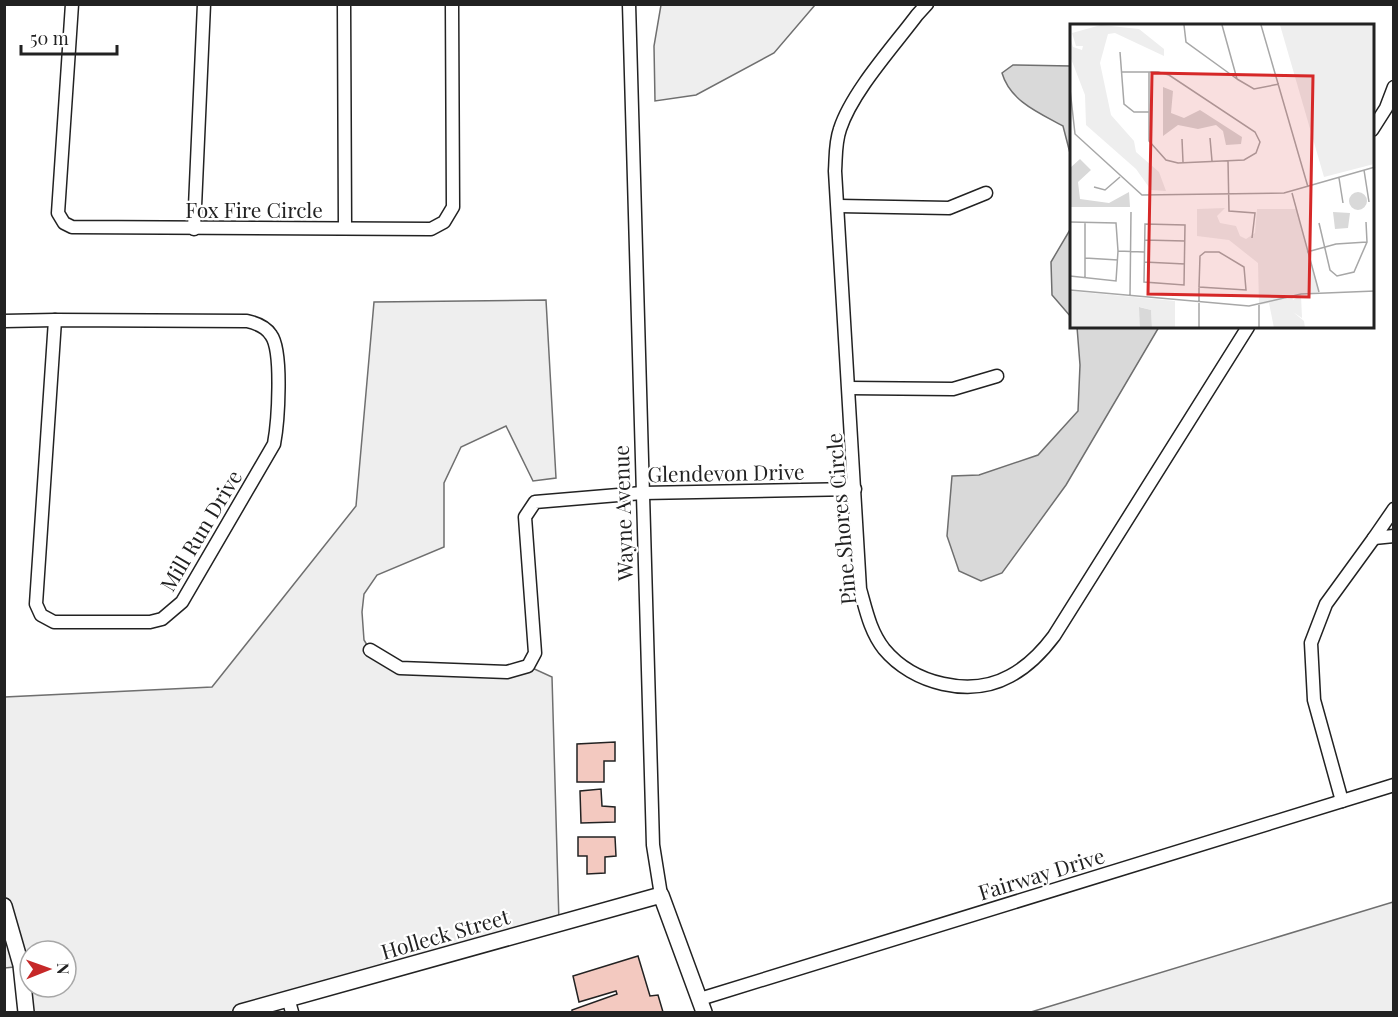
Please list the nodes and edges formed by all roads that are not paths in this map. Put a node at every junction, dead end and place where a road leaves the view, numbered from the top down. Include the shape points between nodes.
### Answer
1 (72, 4) edge
2 (204, 4) edge
3 (344, 4) edge
4 (452, 4) edge
5 (629, 4) edge
6 (927, 4) edge
7 (1394, 87) edge
8 (1374, 127) edge
9 (986, 193) dead end
10 (839, 206) junction
11 (345, 228) junction
12 (194, 229) junction
13 (55, 320) junction
14 (4, 321) edge
15 (1247, 328) edge
16 (997, 376) dead end
17 (849, 388) junction
18 (855, 489) junction
19 (642, 493) junction
20 (1394, 509) edge
21 (1394, 536) edge
22 (1374, 538) junction
23 (370, 650) dead end
24 (1394, 784) edge
25 (1342, 801) junction
26 (661, 895) junction
27 (4, 906) edge
28 (290, 1005) edge
29 (702, 1006) edge
30 (26, 1012) edge
31 (241, 1012) edge

1 - 12 street, Fox Fire Circle via 58,213 72,227
2 - 12 street
3 - 11 street
4 - 11 street, Fox Fire Circle via 453,207 444,222 431,229
5 - 19 street, Wayne Avenue
6 - 10 street, Pine Shores Circle via 854,99 840,129 835,171
7 - 8 street
9 - 10 street via 949,208
10 - 17 street, Pine Shores Circle
11 - 12 street, Fox Fire Circle
13 - 13 street, Mill Run Drive via 247,321 272,335 278,352 278,426 274,444 182,603 162,619 54,622 41,615 36,604
13 - 14 street, Mill Run Drive
15 - 18 street, Pine Shores Circle via 1054,636 1040,655 1009,677 979,686 927,680 884,649 870,626 860,589
16 - 17 street via 952,389
17 - 18 street, Pine Shores Circle
18 - 19 street, Glendevon Drive
19 - 23 street, Glendevon Drive via 535,502 525,517 535,653 528,666 507,672 400,668
19 - 26 street, Wayne Avenue via 653,845
20 - 22 street
21 - 22 street
22 - 25 street via 1326,604 1311,643 1314,700
24 - 25 street, Fairway Drive
25 - 29 street, Fairway Drive
26 - 28 street, Holleck Street
26 - 29 street, Wayne Avenue
27 - 30 street via 21,965
28 - 31 street, Holleck Street

